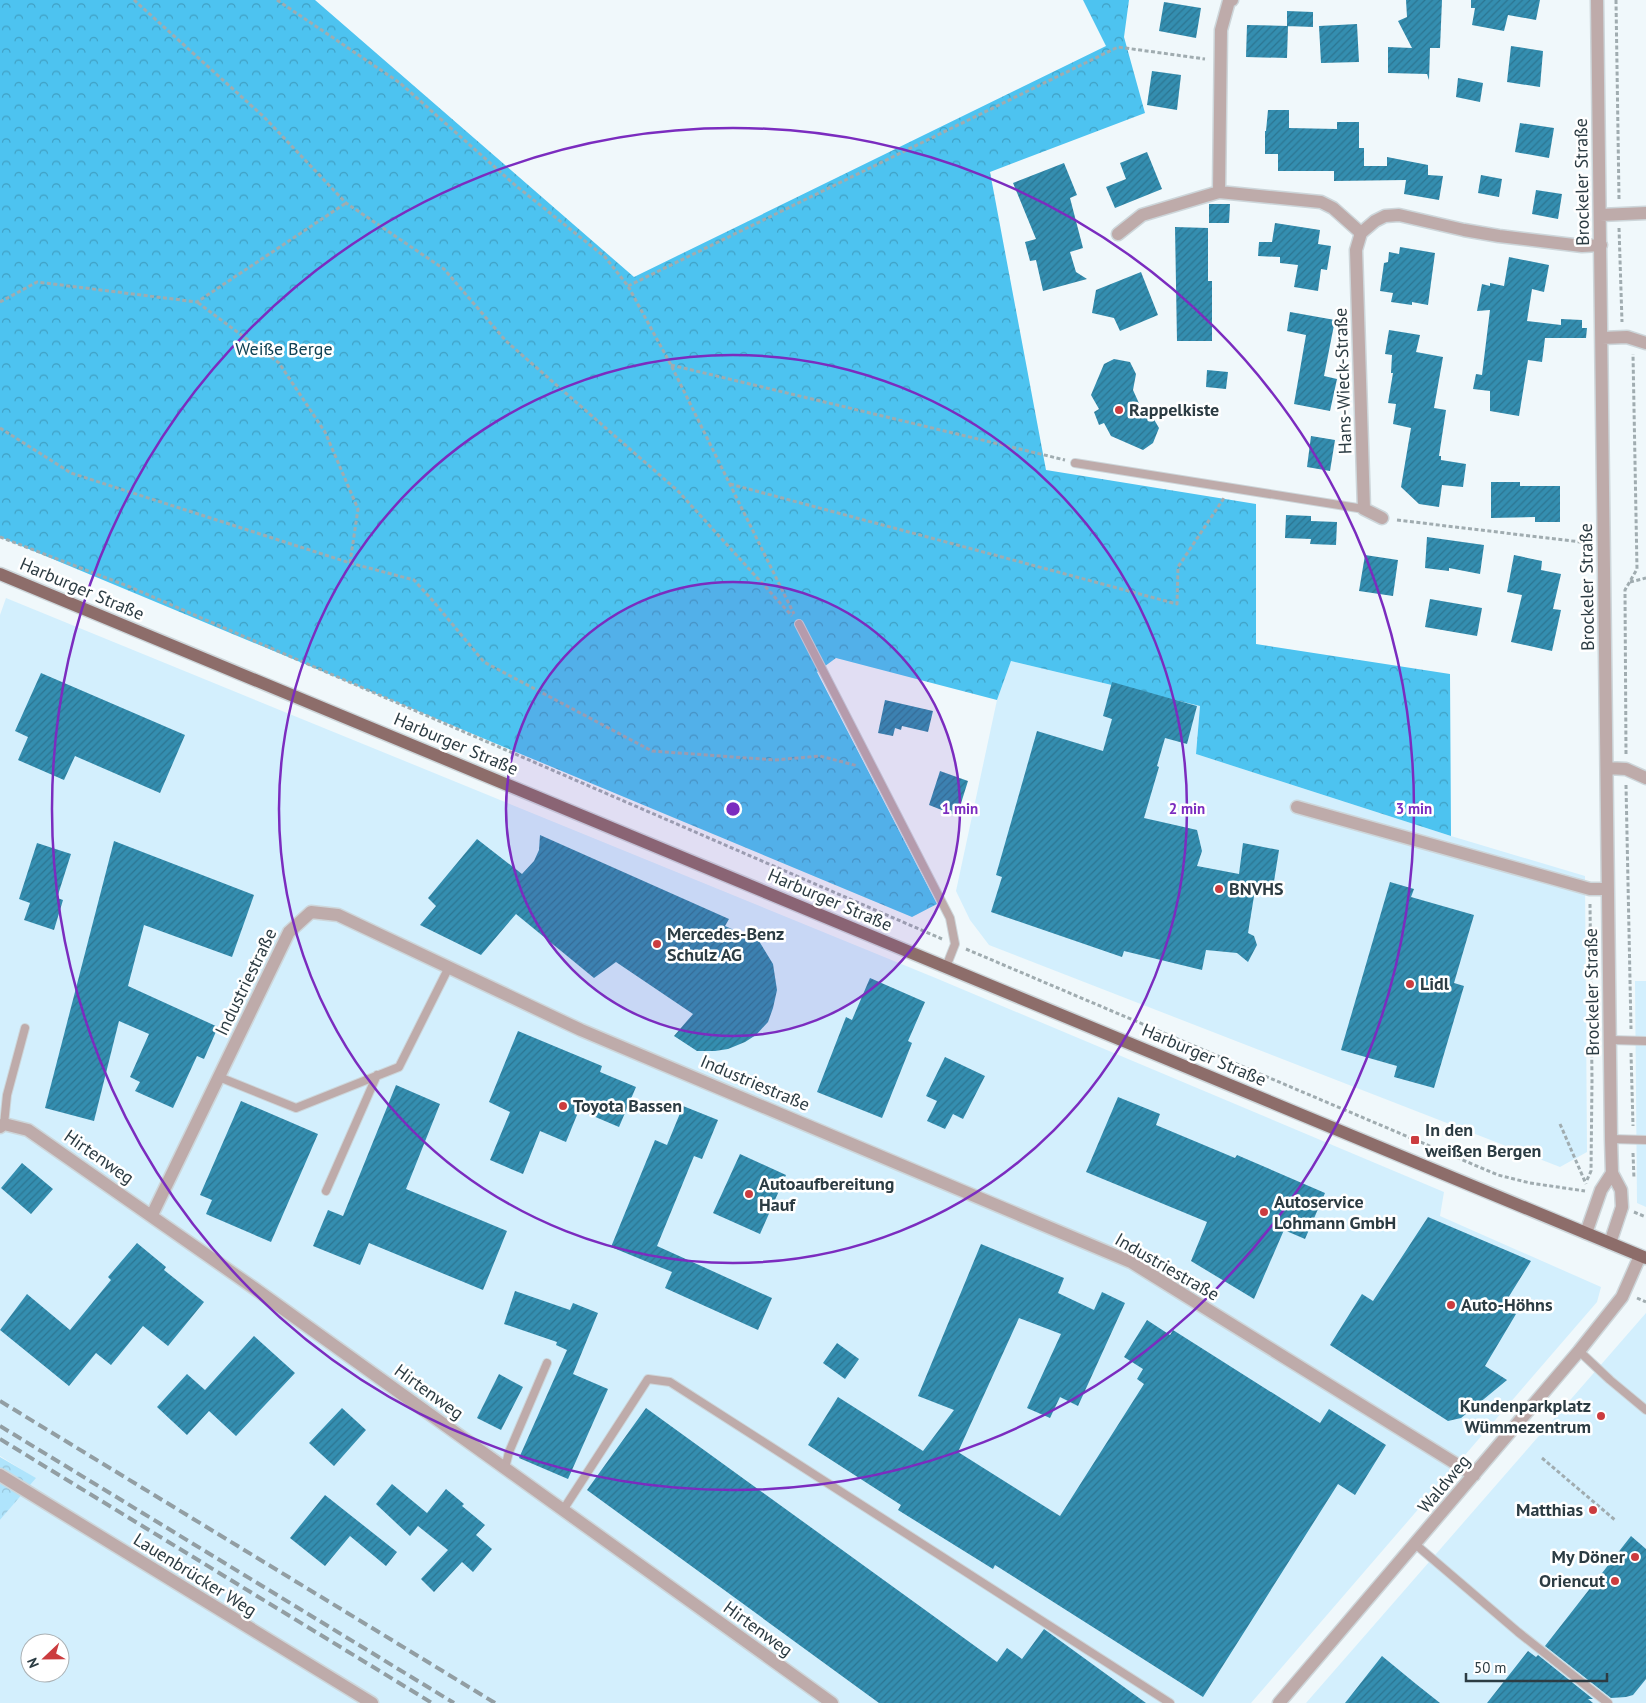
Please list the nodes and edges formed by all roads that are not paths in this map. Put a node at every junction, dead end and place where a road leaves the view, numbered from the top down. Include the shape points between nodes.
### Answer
1 (1232, 0) edge
2 (1597, 0) edge
3 (1219, 192) junction
4 (1646, 213) edge
5 (1600, 214) junction
6 (1361, 232) junction
7 (1118, 234) dead end
8 (1600, 245) junction
9 (1602, 338) junction
10 (1646, 344) edge
11 (1075, 463) road end
12 (1364, 508) junction
13 (1382, 518) road end
14 (0, 574) edge
15 (799, 624) road end
16 (1607, 768) junction
17 (1646, 778) edge
18 (1297, 807) dead end
19 (1608, 889) junction
20 (449, 967) junction
21 (946, 967) junction
22 (25, 1028) dead end
23 (1610, 1040) junction
24 (1646, 1041) edge
25 (377, 1075) junction
26 (219, 1077) junction
27 (2, 1126) edge
28 (1611, 1139) junction
29 (1646, 1140) edge
30 (1612, 1173) junction
31 (326, 1191) dead end
32 (152, 1215) junction
33 (1586, 1233) junction
34 (1610, 1243) junction
35 (1643, 1257) edge
36 (1579, 1351) junction
37 (548, 1363) dead end
38 (1646, 1410) edge
39 (505, 1468) junction
40 (0, 1475) edge
41 (1474, 1475) junction
42 (563, 1510) junction
43 (1415, 1544) junction
44 (372, 1703) edge
45 (832, 1703) edge
46 (1170, 1703) edge
47 (1279, 1703) edge
48 (1608, 1703) edge

1 - 3 street via 1221,30
2 - 5 street, Brockeler Straße
3 - 6 street via 1320,202 1333,208
3 - 7 street via 1142,215
4 - 5 street
5 - 8 street, Brockeler Straße
6 - 8 street via 1385,216 1399,215 1499,236 1582,246
6 - 12 street, Hans-Wieck-Straße via 1356,250
8 - 9 street, Brockeler Straße
9 - 10 street via 1627,338
9 - 16 street, Brockeler Straße
11 - 12 lane
12 - 13 street
14 - 21 main road, Harburger Straße
15 - 21 lane via 950,918 954,944
16 - 17 street via 1626,770
16 - 19 street, Brockeler Straße
18 - 19 street via 1590,889
19 - 23 street, Brockeler Straße
20 - 25 lane via 398,1066
20 - 26 street, Industriestraße via 338,915 311,912 289,932
20 - 41 street, Industriestraße via 582,1030 1130,1262
21 - 33 main road, Harburger Straße
22 - 27 lane
23 - 24 lane
23 - 28 street, Brockeler Straße
25 - 26 lane via 296,1108
25 - 31 lane
26 - 32 street, Industriestraße
27 - 32 street, Hirtenweg via 28,1130
28 - 29 lane
28 - 30 street, Brockeler Straße
30 - 33 street via 1601,1190
30 - 34 street, Brockeler Straße via 1621,1190 1622,1207
32 - 39 street, Hirtenweg
33 - 34 main road, Harburger Straße
34 - 35 main road, Harburger Straße
35 - 36 street, Waldweg via 1622,1297
36 - 38 lane
36 - 41 street, Waldweg
37 - 39 lane
39 - 42 street, Hirtenweg
40 - 44 street, Lauenbrücker Weg
41 - 43 street, Waldweg
42 - 45 street, Hirtenweg
42 - 46 lane via 648,1379 670,1382
43 - 47 street, Waldweg
43 - 48 lane

